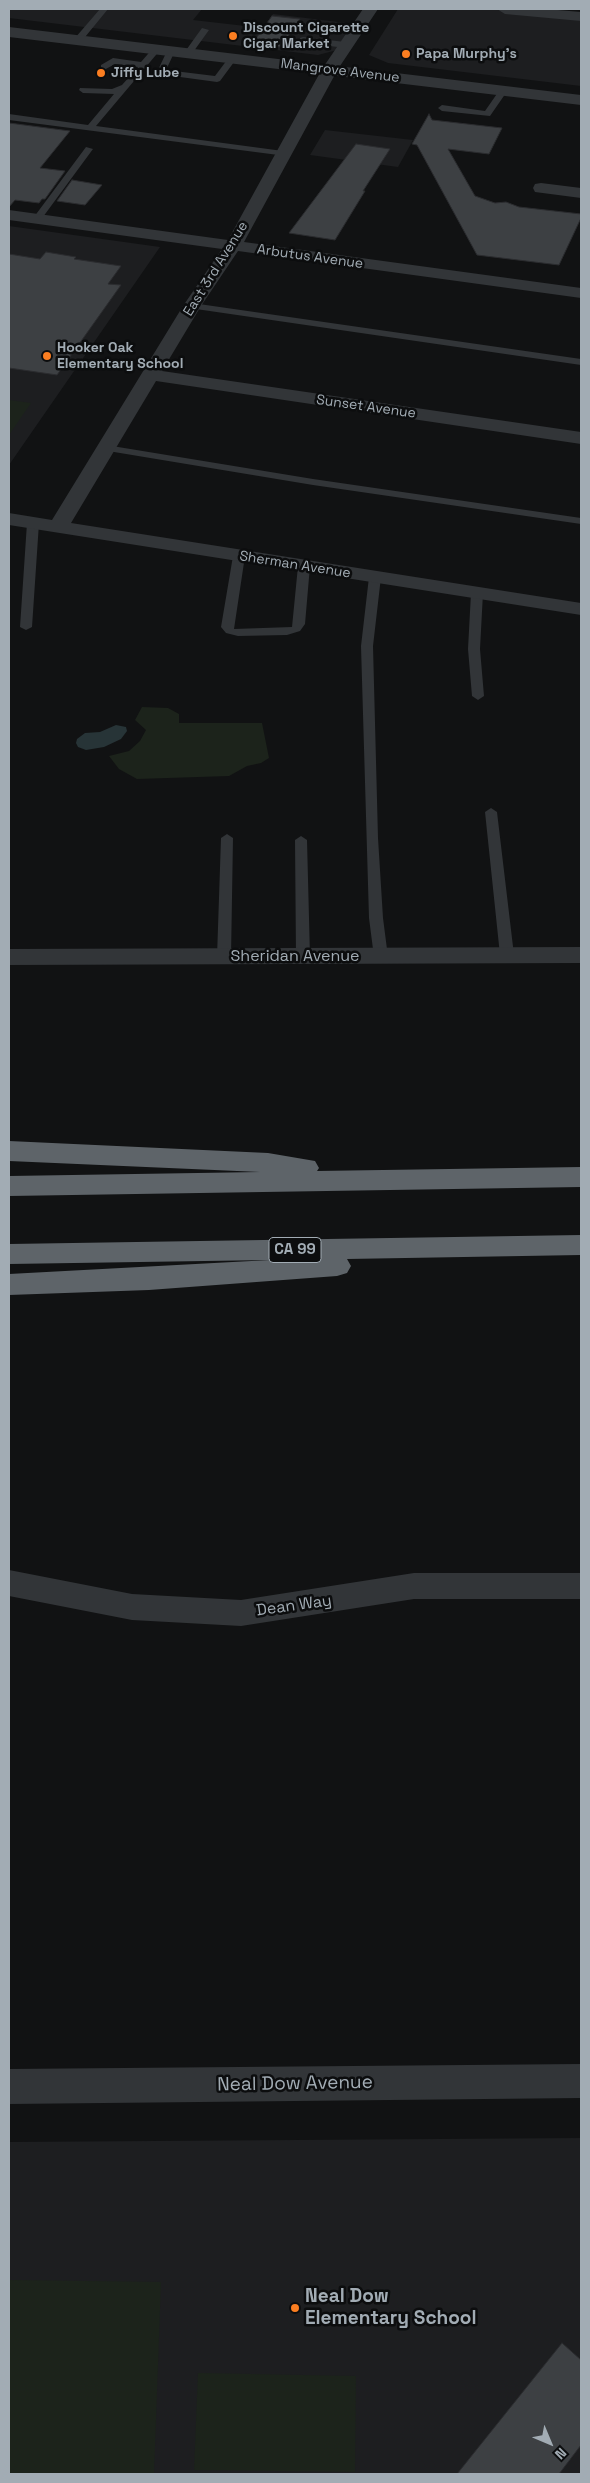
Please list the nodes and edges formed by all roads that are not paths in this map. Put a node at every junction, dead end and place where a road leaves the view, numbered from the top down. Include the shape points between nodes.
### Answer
1 (104, 9) edge
2 (370, 9) edge
3 (505, 9) edge
4 (581, 17) edge
5 (205, 30) dead end
6 (9, 32) edge
7 (78, 40) junction
8 (303, 40) dead end
9 (345, 46) junction
10 (164, 50) junction
11 (188, 53) junction
12 (233, 58) junction
13 (144, 65) junction
14 (104, 67) dead end
15 (330, 69) junction
16 (93, 79) dead end
17 (103, 80) dead end
18 (113, 81) dead end
19 (125, 87) junction
20 (504, 90) junction
21 (93, 91) junction
22 (103, 92) junction
23 (581, 100) edge
24 (442, 108) dead end
25 (9, 117) edge
26 (90, 128) junction
27 (89, 150) dead end
28 (283, 154) junction
29 (541, 188) dead end
30 (581, 193) edge
31 (9, 215) edge
32 (37, 218) junction
33 (233, 246) junction
34 (581, 293) edge
35 (192, 306) junction
36 (581, 362) edge
37 (152, 375) junction
38 (581, 438) edge
39 (106, 448) junction
40 (9, 520) edge
41 (581, 521) edge
42 (33, 523) junction
43 (58, 527) junction
44 (239, 556) junction
45 (304, 566) junction
46 (375, 577) junction
47 (477, 593) junction
48 (581, 609) edge
49 (26, 627) dead end
50 (478, 696) dead end
51 (491, 812) dead end
52 (227, 838) dead end
53 (301, 840) dead end
54 (507, 955) junction
55 (581, 955) edge
56 (9, 957) edge
57 (224, 957) junction
58 (303, 957) junction
59 (381, 957) junction
60 (9, 1151) edge
61 (581, 1177) edge
62 (427, 1181) junction
63 (9, 1186) edge
64 (581, 1245) edge
65 (411, 1248) junction
66 (9, 1254) edge
67 (9, 1285) edge
68 (9, 1583) edge
69 (581, 1586) edge
70 (581, 2081) edge
71 (9, 2087) edge

1 - 7 lane
2 - 9 street, East 3rd Avenue
3 - 4 street
5 - 11 lane
6 - 7 street, Mangrove Avenue
7 - 10 street, Mangrove Avenue
8 - 9 lane
9 - 15 street, East 3rd Avenue
10 - 11 street, Mangrove Avenue
10 - 12 lane via 161,72 216,78
10 - 13 lane
11 - 12 street, Mangrove Avenue
12 - 15 street, Mangrove Avenue
13 - 14 lane via 121,66 109,62
13 - 19 lane
15 - 20 street, Mangrove Avenue
15 - 28 street, East 3rd Avenue
16 - 21 lane via 83,90
17 - 21 lane
18 - 22 lane
19 - 22 lane
19 - 26 lane
20 - 23 street, Mangrove Avenue
20 - 24 lane via 487,114
21 - 22 lane
25 - 26 lane
26 - 28 lane
27 - 32 lane
28 - 33 street, East 3rd Avenue
29 - 30 street
31 - 32 street, Arbutus Avenue
32 - 33 street, Arbutus Avenue
33 - 34 street, Arbutus Avenue
33 - 35 street, East 3rd Avenue
35 - 36 lane
35 - 37 street, East 3rd Avenue
37 - 38 street, Sunset Avenue
37 - 39 street, East 3rd Avenue
39 - 41 lane
39 - 43 street, East 3rd Avenue
40 - 42 street, Sherman Avenue
42 - 43 street, Sherman Avenue
42 - 49 lane
43 - 44 street, Sherman Avenue
44 - 45 street, Sherman Avenue
44 - 45 lane via 227,627 238,633 296,629 300,624
45 - 46 street, Sherman Avenue
46 - 47 street, Sherman Avenue
46 - 59 lane via 367,655 372,846
47 - 48 street, Sherman Avenue
47 - 50 lane via 474,649
51 - 54 lane
52 - 57 lane
53 - 58 lane
54 - 55 street, Sheridan Avenue
54 - 59 street, Sheridan Avenue
56 - 57 street, Sheridan Avenue
57 - 58 street, Sheridan Avenue
58 - 59 street, Sheridan Avenue
60 - 62 highway via 268,1164
61 - 62 highway
62 - 63 highway
64 - 65 highway, CA 99
65 - 66 highway, CA 99
65 - 67 highway via 348,1265
68 - 69 street, Dean Way via 132,1607 241,1613 414,1586
70 - 71 street, Neal Dow Avenue

